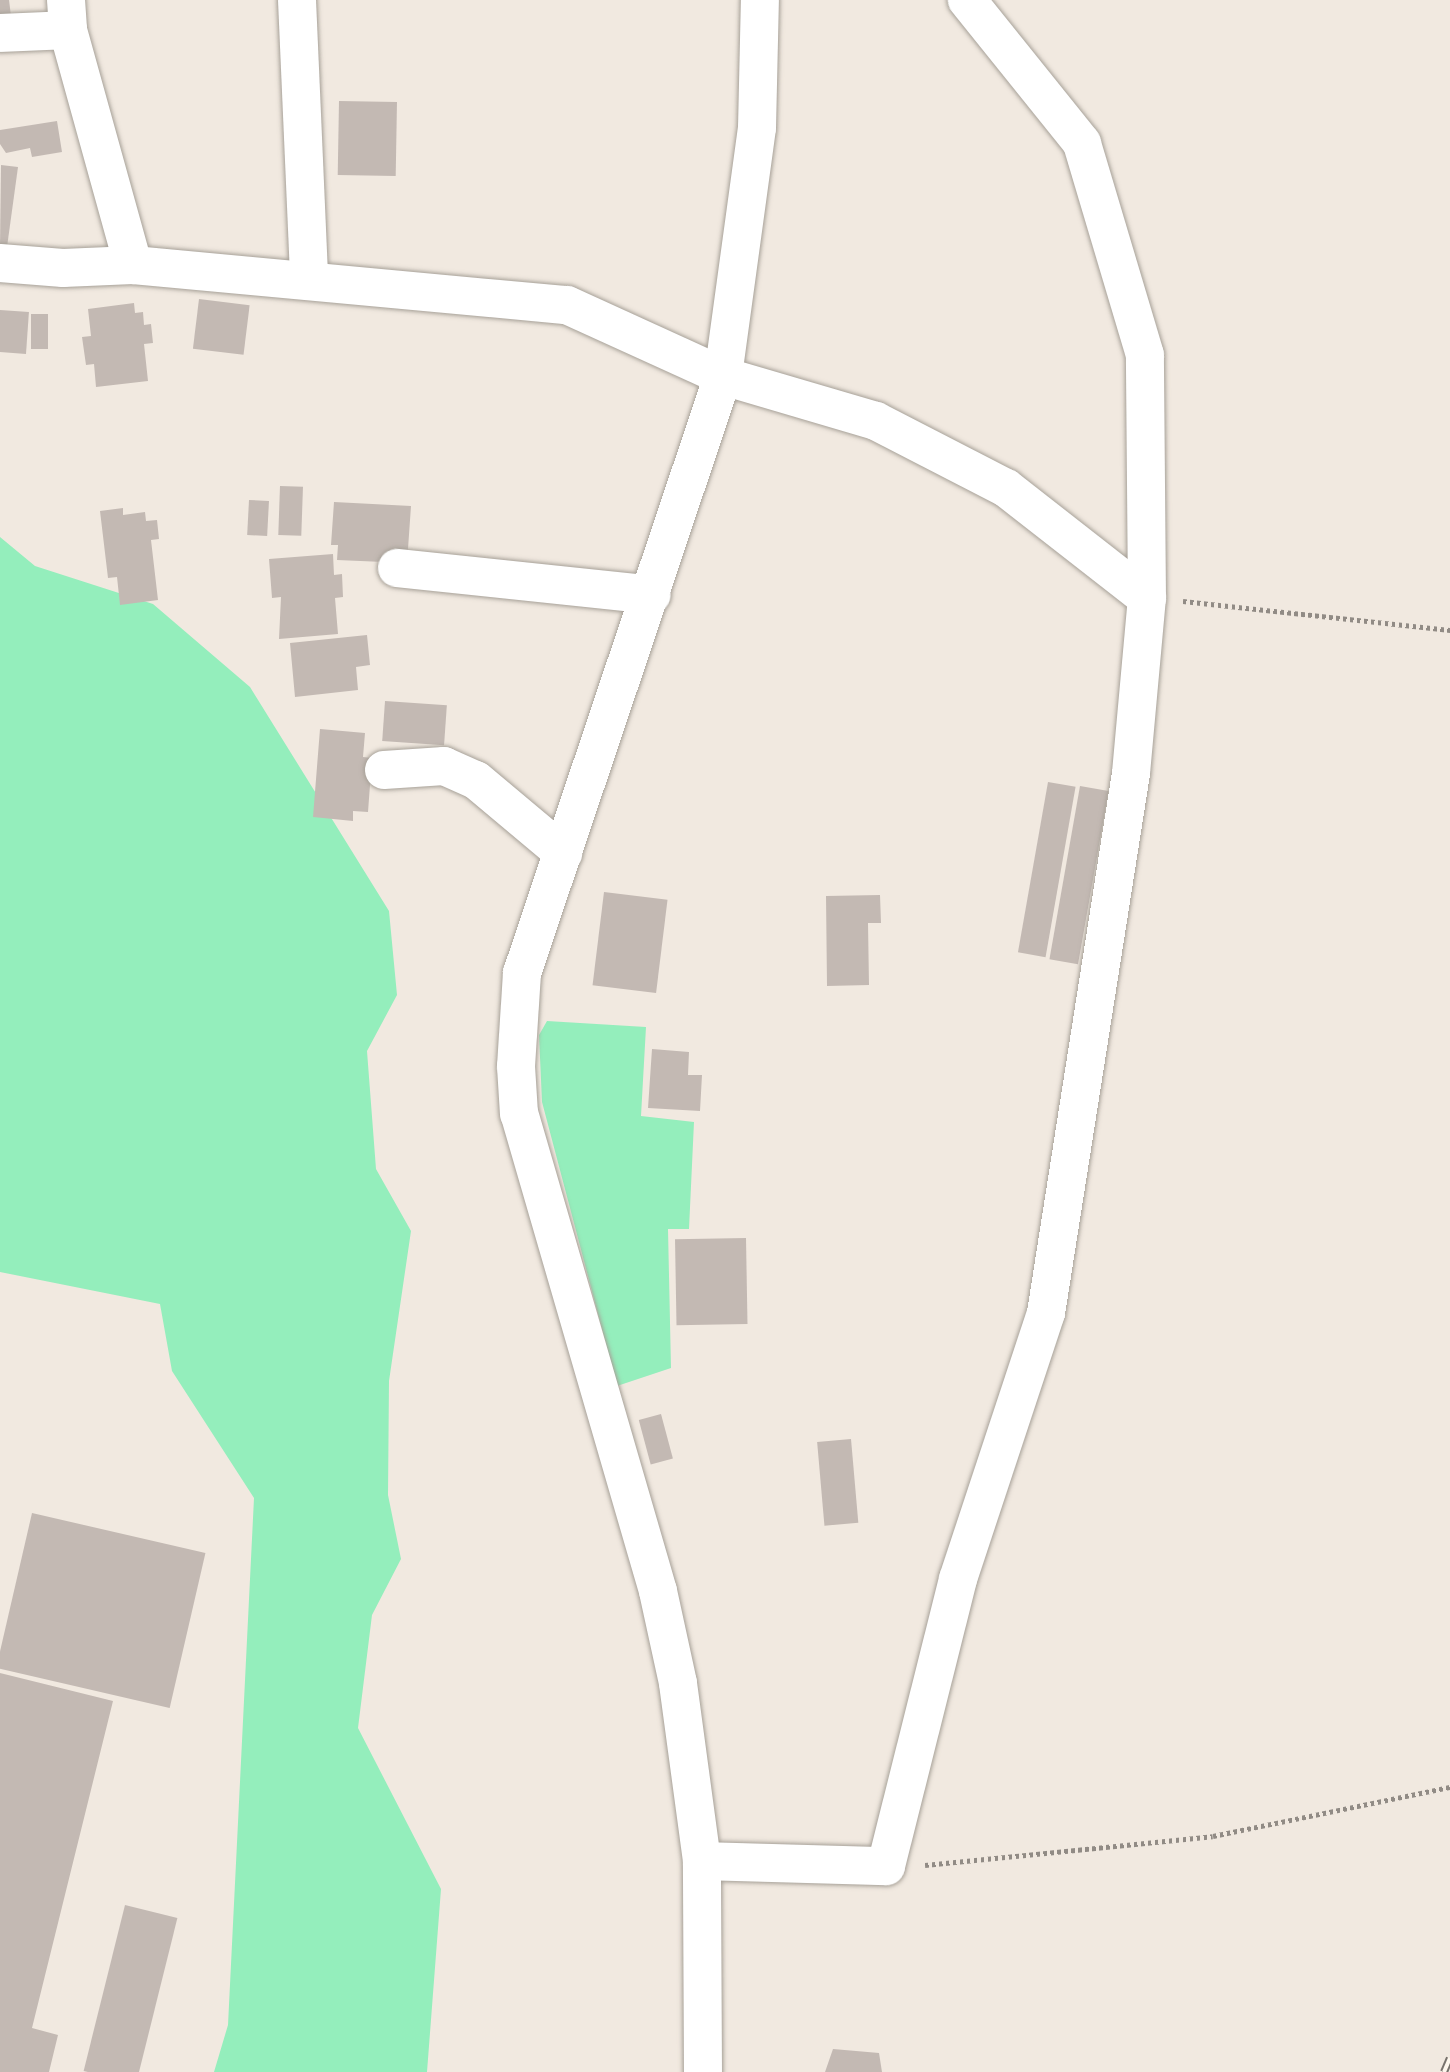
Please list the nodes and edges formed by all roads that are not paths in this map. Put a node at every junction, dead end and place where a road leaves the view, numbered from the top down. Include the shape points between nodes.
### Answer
1 (297, 0) edge
2 (760, 0) edge
3 (967, 0) edge
4 (67, 15) edge
5 (0, 33) edge
6 (0, 263) edge
7 (133, 265) junction
8 (309, 279) junction
9 (723, 376) junction
10 (397, 568) dead end
11 (652, 595) junction
12 (1147, 598) junction
13 (384, 771) dead end
14 (563, 853) junction
15 (702, 1861) junction
16 (703, 2072) edge

1 - 8 street
2 - 9 street via 757,128
3 - 12 street via 1082,143 1145,355
4 - 5 street
4 - 7 street
6 - 7 street via 63,268
7 - 8 street
8 - 9 street via 566,305
9 - 11 street
9 - 12 street via 876,421 1006,488
10 - 11 street
11 - 14 street
12 - 15 street via 1131,773 1046,1313 958,1579 886,1866
13 - 14 street via 443,766 477,780
14 - 15 street via 523,973 516,1066 519,1114 658,1591 678,1683
15 - 16 street

